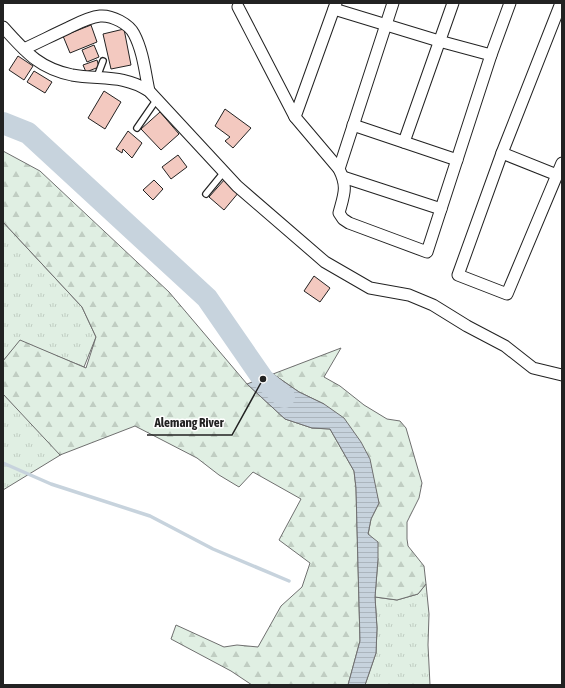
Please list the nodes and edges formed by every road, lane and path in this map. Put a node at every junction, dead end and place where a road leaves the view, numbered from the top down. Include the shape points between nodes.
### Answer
1 (393, 3) edge
2 (453, 3) edge
3 (510, 3) edge
4 (561, 3) edge
5 (335, 6) edge
6 (238, 7) dead end
7 (386, 24) junction
8 (3, 27) edge
9 (439, 41) junction
10 (24, 49) junction
11 (491, 55) junction
12 (103, 61) dead end
13 (97, 77) junction
14 (149, 91) junction
15 (157, 99) junction
16 (295, 117) junction
17 (353, 125) junction
18 (137, 128) dead end
19 (404, 142) junction
20 (502, 153) junction
21 (457, 160) junction
22 (562, 163) edge
23 (224, 172) junction
24 (341, 173) junction
25 (557, 175) junction
26 (206, 194) dead end
27 (441, 209) junction
28 (562, 374) edge

1 - 7 street
2 - 9 street
3 - 11 street
4 - 20 street
5 - 7 street
5 - 16 street
6 - 16 street
7 - 9 street
7 - 17 street
8 - 10 street
9 - 11 street
9 - 19 street
10 - 13 street via 46,66 73,75
10 - 14 street via 86,20 107,16 123,23 134,33 141,52
11 - 21 street
12 - 13 lane
13 - 14 street via 132,82
14 - 15 street
15 - 18 lane
15 - 23 street
16 - 24 street
17 - 19 street
17 - 24 street
19 - 21 street
20 - 25 street
20 - 25 street via 458,275 507,294
21 - 27 street
22 - 25 street
23 - 26 lane
23 - 28 street via 325,262 370,288 409,295 433,305 505,346 533,368
24 - 27 street
24 - 27 street via 345,188 340,213 343,219 428,252

